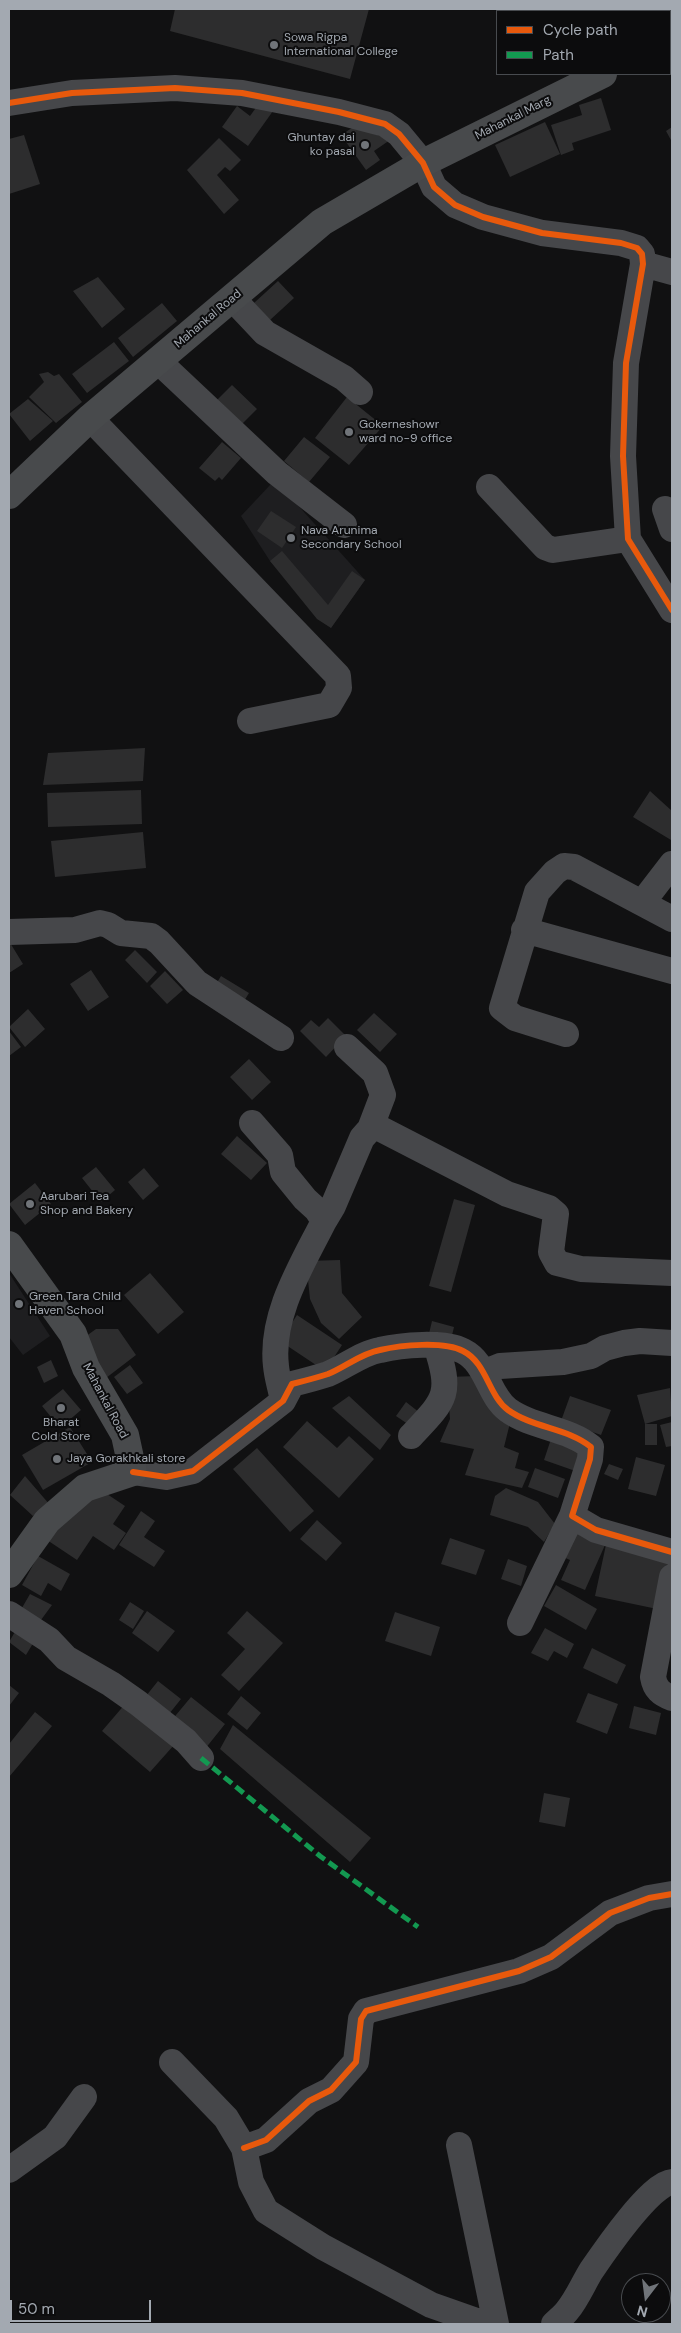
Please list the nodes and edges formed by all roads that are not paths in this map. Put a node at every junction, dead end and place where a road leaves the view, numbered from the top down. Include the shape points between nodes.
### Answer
1 (601, 75) edge
2 (9, 103) edge
3 (423, 164) junction
4 (644, 264) junction
5 (672, 272) edge
6 (232, 298) junction
7 (158, 361) junction
8 (360, 392) dead end
9 (90, 418) junction
10 (489, 488) dead end
11 (9, 495) edge
12 (344, 526) dead end
13 (628, 539) junction
14 (672, 610) edge
15 (250, 721) dead end
16 (672, 864) edge
17 (642, 903) junction
18 (672, 919) edge
19 (524, 930) junction
20 (9, 932) edge
21 (672, 971) edge
22 (566, 1034) dead end
23 (281, 1038) dead end
24 (348, 1047) dead end
25 (252, 1123) dead end
26 (370, 1129) junction
27 (324, 1221) junction
28 (9, 1244) edge
29 (672, 1272) edge
30 (672, 1343) edge
31 (436, 1345) junction
32 (485, 1372) junction
33 (283, 1401) junction
34 (411, 1436) dead end
35 (133, 1472) junction
36 (572, 1516) junction
37 (672, 1552) edge
38 (11, 1566) edge
39 (672, 1577) edge
40 (9, 1614) edge
41 (520, 1624) dead end
42 (672, 1698) edge
43 (201, 1758) dead end
44 (672, 1894) edge
45 (172, 2062) dead end
46 (84, 2097) dead end
47 (459, 2145) dead end
48 (244, 2148) junction
49 (9, 2170) edge
50 (672, 2182) edge
51 (485, 2324) edge
52 (496, 2324) edge
53 (554, 2324) edge

1 - 3 main road, Mahankal Marg
2 - 3 street via 72,93 175,88 242,93 385,124 399,134
3 - 4 street via 434,187 455,205 484,217 542,232 637,248
3 - 6 main road, Mahankal Road via 322,222
4 - 5 street
4 - 13 street via 626,363 623,456
6 - 7 main road, Mahankal Road
6 - 8 street via 265,333 344,378
7 - 9 main road, Mahankal Road
7 - 12 street via 277,473
9 - 11 main road, Mahankal Road
9 - 15 street via 338,676 339,688 329,705
10 - 13 street via 545,547 553,550
13 - 14 street
16 - 17 street
17 - 18 street
17 - 19 street via 574,867 564,866 537,892
19 - 21 street
19 - 22 street via 502,1008 514,1018
20 - 23 street via 75,930 100,923 121,933 151,936 197,983
24 - 26 street via 375,1073 383,1095
25 - 27 street via 280,1155 283,1172
26 - 27 street via 362,1138
26 - 29 street via 379,1128 507,1194 549,1208 556,1214 551,1252 557,1262 581,1269
27 - 33 street via 286,1298 276,1344
28 - 35 main road, Mahankal Road via 73,1334 86,1368 125,1435
30 - 32 street via 624,1343 591,1356 563,1362 500,1366
31 - 32 street via 463,1351
31 - 33 street via 379,1350 328,1374 292,1384
31 - 34 street via 444,1371 445,1393 432,1414
32 - 36 street via 492,1392 508,1410 582,1440 591,1448
33 - 35 street via 193,1471 166,1478
35 - 38 main road via 85,1488 46,1521
36 - 37 street via 596,1530
36 - 41 street
39 - 42 street via 653,1677 657,1689
40 - 43 street via 49,1640 66,1658 138,1703 186,1741
44 - 48 street via 648,1898 610,1912 551,1957 519,1971 366,2011 361,2019 356,2062 332,2090 309,2101 266,2140
45 - 48 street via 226,2118
46 - 49 street via 55,2138
47 - 52 street
48 - 51 street via 251,2182 266,2211 323,2247 431,2306
50 - 53 street via 666,2182 625,2224 568,2311

